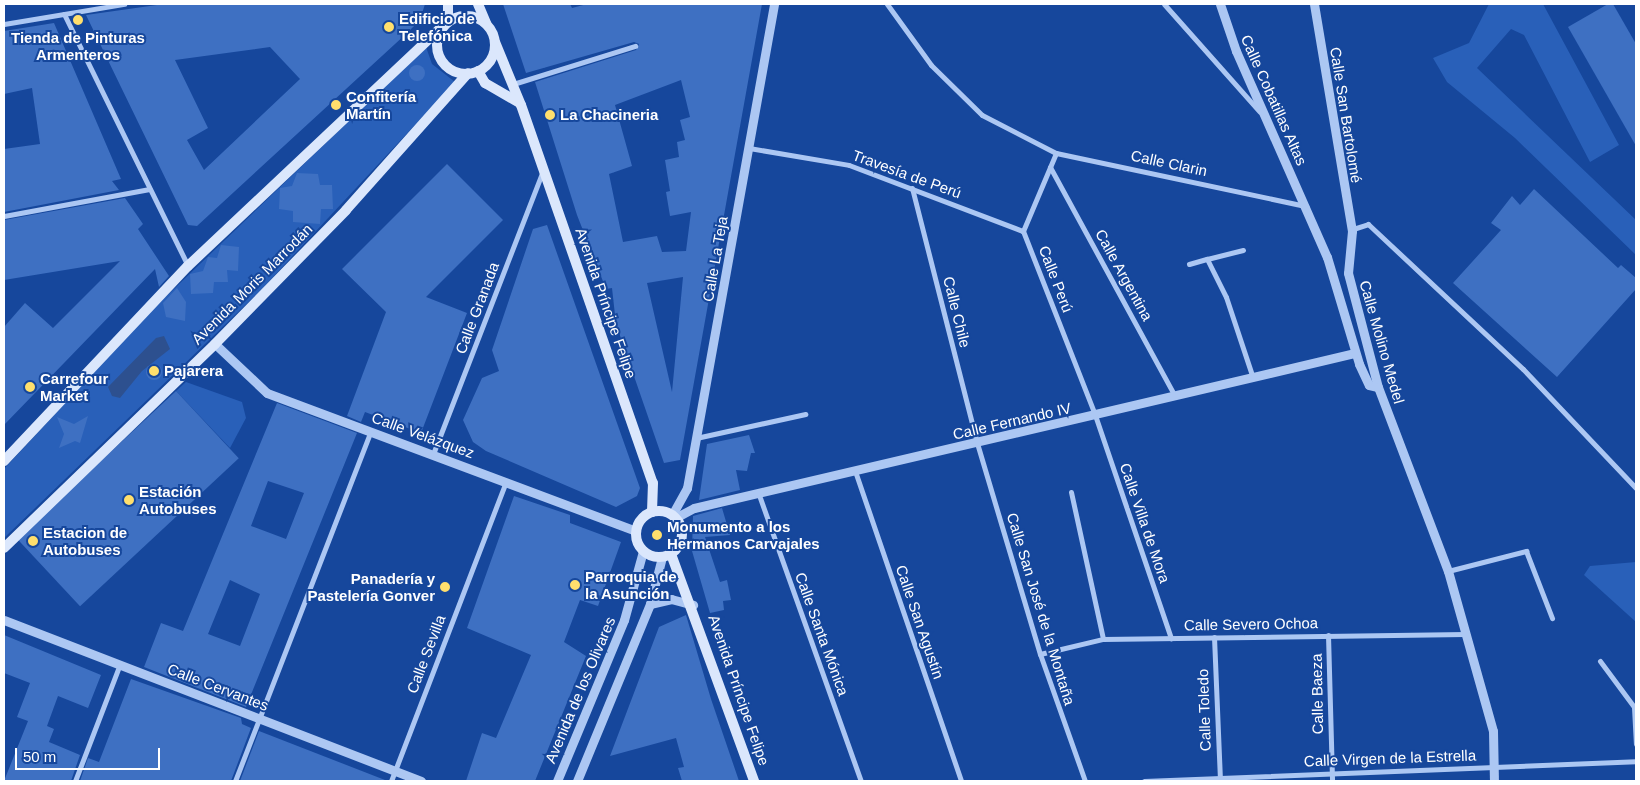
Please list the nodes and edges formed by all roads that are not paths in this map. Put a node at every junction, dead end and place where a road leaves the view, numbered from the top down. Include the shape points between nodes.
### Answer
1 (124, 4) edge
2 (448, 4) edge
3 (478, 4) edge
4 (774, 4) edge
5 (887, 4) edge
6 (1164, 4) edge
7 (1220, 4) edge
8 (1314, 4) edge
9 (64, 14) junction
10 (4, 24) edge
11 (446, 24) junction
12 (486, 24) junction
13 (495, 42) junction
14 (635, 46) dead end
15 (473, 72) junction
16 (513, 84) junction
17 (521, 104) junction
18 (1270, 124) junction
19 (749, 148) junction
20 (1056, 153) junction
21 (1050, 167) junction
22 (544, 171) junction
23 (912, 188) junction
24 (150, 189) junction
25 (1306, 206) junction
26 (4, 216) edge
27 (1023, 230) junction
28 (1352, 231) junction
29 (1243, 250) dead end
30 (1207, 259) junction
31 (1189, 264) dead end
32 (188, 266) junction
33 (215, 344) junction
34 (1356, 353) junction
35 (1253, 378) junction
36 (1378, 387) junction
37 (1175, 396) junction
38 (805, 414) dead end
39 (1095, 415) junction
40 (371, 431) junction
41 (696, 438) junction
42 (977, 444) junction
43 (433, 454) junction
44 (4, 461) edge
45 (855, 471) junction
46 (506, 480) junction
47 (1636, 488) edge
48 (1071, 492) dead end
49 (758, 495) junction
50 (652, 512) junction
51 (674, 517) junction
52 (636, 530) junction
53 (4, 548) edge
54 (643, 551) junction
55 (667, 556) junction
56 (1448, 571) junction
57 (650, 604) junction
58 (694, 605) junction
59 (1552, 618) dead end
60 (4, 620) edge
61 (1465, 634) junction
62 (1328, 635) junction
63 (1214, 637) junction
64 (1171, 638) junction
65 (1104, 639) junction
66 (1040, 654) junction
67 (1600, 661) dead end
68 (120, 664) junction
69 (260, 717) junction
70 (1636, 744) edge
71 (1636, 760) edge
72 (1495, 766) junction
73 (395, 770) junction
74 (1332, 772) junction
75 (1220, 780) edge
76 (75, 781) edge
77 (234, 781) edge
78 (391, 781) edge
79 (421, 781) edge
80 (557, 781) edge
81 (577, 781) edge
82 (754, 781) edge
83 (861, 781) edge
84 (962, 781) edge
85 (1085, 781) edge
86 (1144, 781) edge
87 (1332, 781) edge
88 (1494, 781) edge

1 - 9 street
2 - 11 main road
3 - 12 main road
4 - 19 street, Calle La Teja
5 - 20 street, Calle Clarin via 931,65 982,114
6 - 18 street
7 - 18 street, Calle Cobatillas Altas via 1236,51
8 - 28 street, Calle San Bartolomé
9 - 10 street
9 - 24 street
11 - 12 main road via 471,16
11 - 15 main road via 437,41 440,58 452,70
11 - 32 main road
12 - 13 main road
13 - 15 main road via 491,59
13 - 16 main road, Avenida Príncipe Felipe
14 - 16 street
15 - 17 main road
15 - 33 main road, Avenida Moris Marrodán via 346,210
16 - 17 main road, Avenida Príncipe Felipe
17 - 22 main road, Avenida Príncipe Felipe
18 - 25 street, Calle Cobatillas Altas
19 - 23 street, Travesía de Perú via 849,164
19 - 41 street, Calle La Teja
20 - 21 street, Calle Perú
20 - 25 street, Calle Clarin
21 - 27 street, Calle Perú
21 - 37 street, Calle Argentina
22 - 43 street, Calle Granada
22 - 50 main road, Avenida Príncipe Felipe via 652,483
23 - 27 street, Travesía de Perú
23 - 42 street, Calle Chile
24 - 26 street
24 - 32 street
25 - 34 street via 1327,257
27 - 39 street, Calle Perú
28 - 36 street, Calle Molino Medel via 1348,274
28 - 47 street via 1360,223 1368,224 1523,369
29 - 30 street
30 - 31 street
30 - 35 street via 1226,297
32 - 44 main road
33 - 40 street, Calle Velázquez via 267,393
33 - 53 main road, Avenida Moris Marrodán
34 - 35 street, Calle Fernando IV
34 - 36 street via 1369,385
35 - 37 street, Calle Fernando IV
36 - 56 street, Calle Molino Medel
37 - 39 street, Calle Fernando IV
38 - 41 street
39 - 42 street, Calle Fernando IV
39 - 64 street, Calle Villa de Mora
40 - 43 street, Calle Velázquez
40 - 69 street
41 - 51 street, Calle La Teja via 687,488
42 - 45 street, Calle Fernando IV
42 - 66 street, Calle San José de la Montaña
43 - 46 street, Calle Velázquez
45 - 49 street, Calle Fernando IV
45 - 84 street, Calle San Agustín
46 - 52 street, Calle Velázquez
46 - 73 street, Calle Sevilla
48 - 65 street
49 - 51 street, Calle Fernando IV via 694,508
49 - 83 street, Calle Santa Mónica
50 - 51 main road
50 - 52 main road
51 - 55 main road via 682,537
52 - 54 main road
54 - 55 main road
54 - 80 street, Avenida de los Olivares via 624,620
55 - 57 street
55 - 58 main road, Avenida Príncipe Felipe
56 - 59 street via 1526,550
56 - 61 street, Calle Molino Medel
57 - 58 street via 671,599
57 - 81 street
58 - 82 main road, Avenida Príncipe Felipe
60 - 68 street, Calle Cervantes
61 - 62 street, Calle Severo Ochoa
61 - 72 street, Calle Molino Medel via 1493,731
62 - 63 street, Calle Severo Ochoa
62 - 74 street, Calle Baeza
63 - 64 street, Calle Severo Ochoa
63 - 75 street, Calle Toledo
64 - 65 street, Calle Severo Ochoa
65 - 66 street, Calle Severo Ochoa
66 - 85 street, Calle San José de la Montaña
67 - 70 street via 1634,707
68 - 69 street, Calle Cervantes
68 - 76 street
69 - 73 street, Calle Cervantes
69 - 77 street
71 - 72 street, Calle Virgen de la Estrella
72 - 74 street, Calle Virgen de la Estrella
72 - 88 street, Calle Molino Medel
73 - 78 street, Calle Sevilla
73 - 79 street, Calle Cervantes
74 - 75 street, Calle Virgen de la Estrella
74 - 87 street, Calle Baeza
75 - 86 street, Calle Virgen de la Estrella

